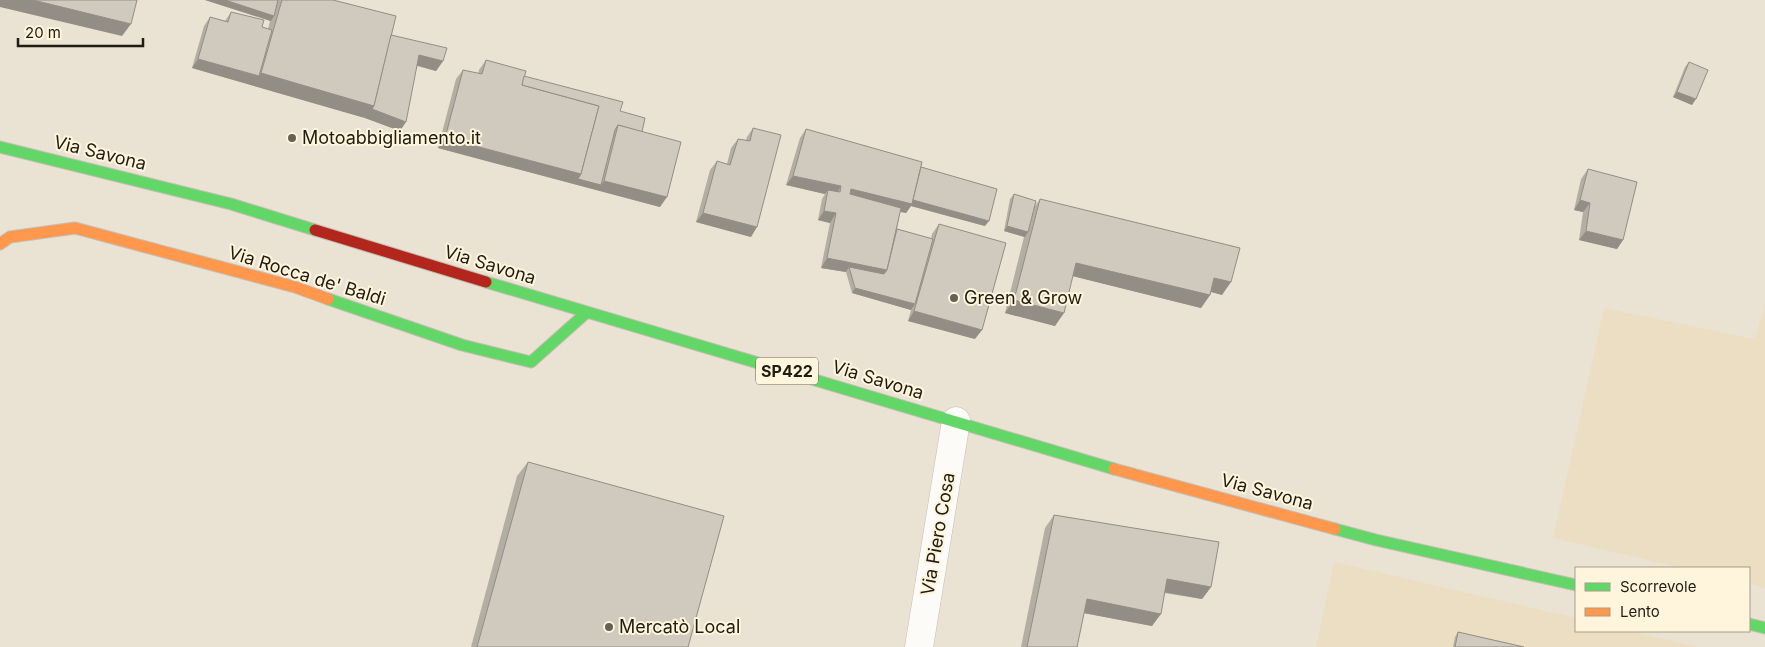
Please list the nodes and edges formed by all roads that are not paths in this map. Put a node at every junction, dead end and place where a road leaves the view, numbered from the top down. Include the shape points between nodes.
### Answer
1 (0, 147) edge
2 (0, 244) edge
3 (586, 313) junction
4 (956, 421) junction
5 (1575, 585) edge
6 (1750, 624) edge
7 (1765, 628) edge
8 (918, 647) edge

1 - 3 main road, Via Savona / SP422 via 231,204
2 - 3 main road, Via Rocca de' Baldi via 10,237 75,228 295,287 462,345 531,362
3 - 4 main road, Via Savona / SP422
4 - 5 main road, Via Savona / SP422 via 1119,470 1376,540
4 - 8 street, Via Piero Cosa
6 - 7 main road

